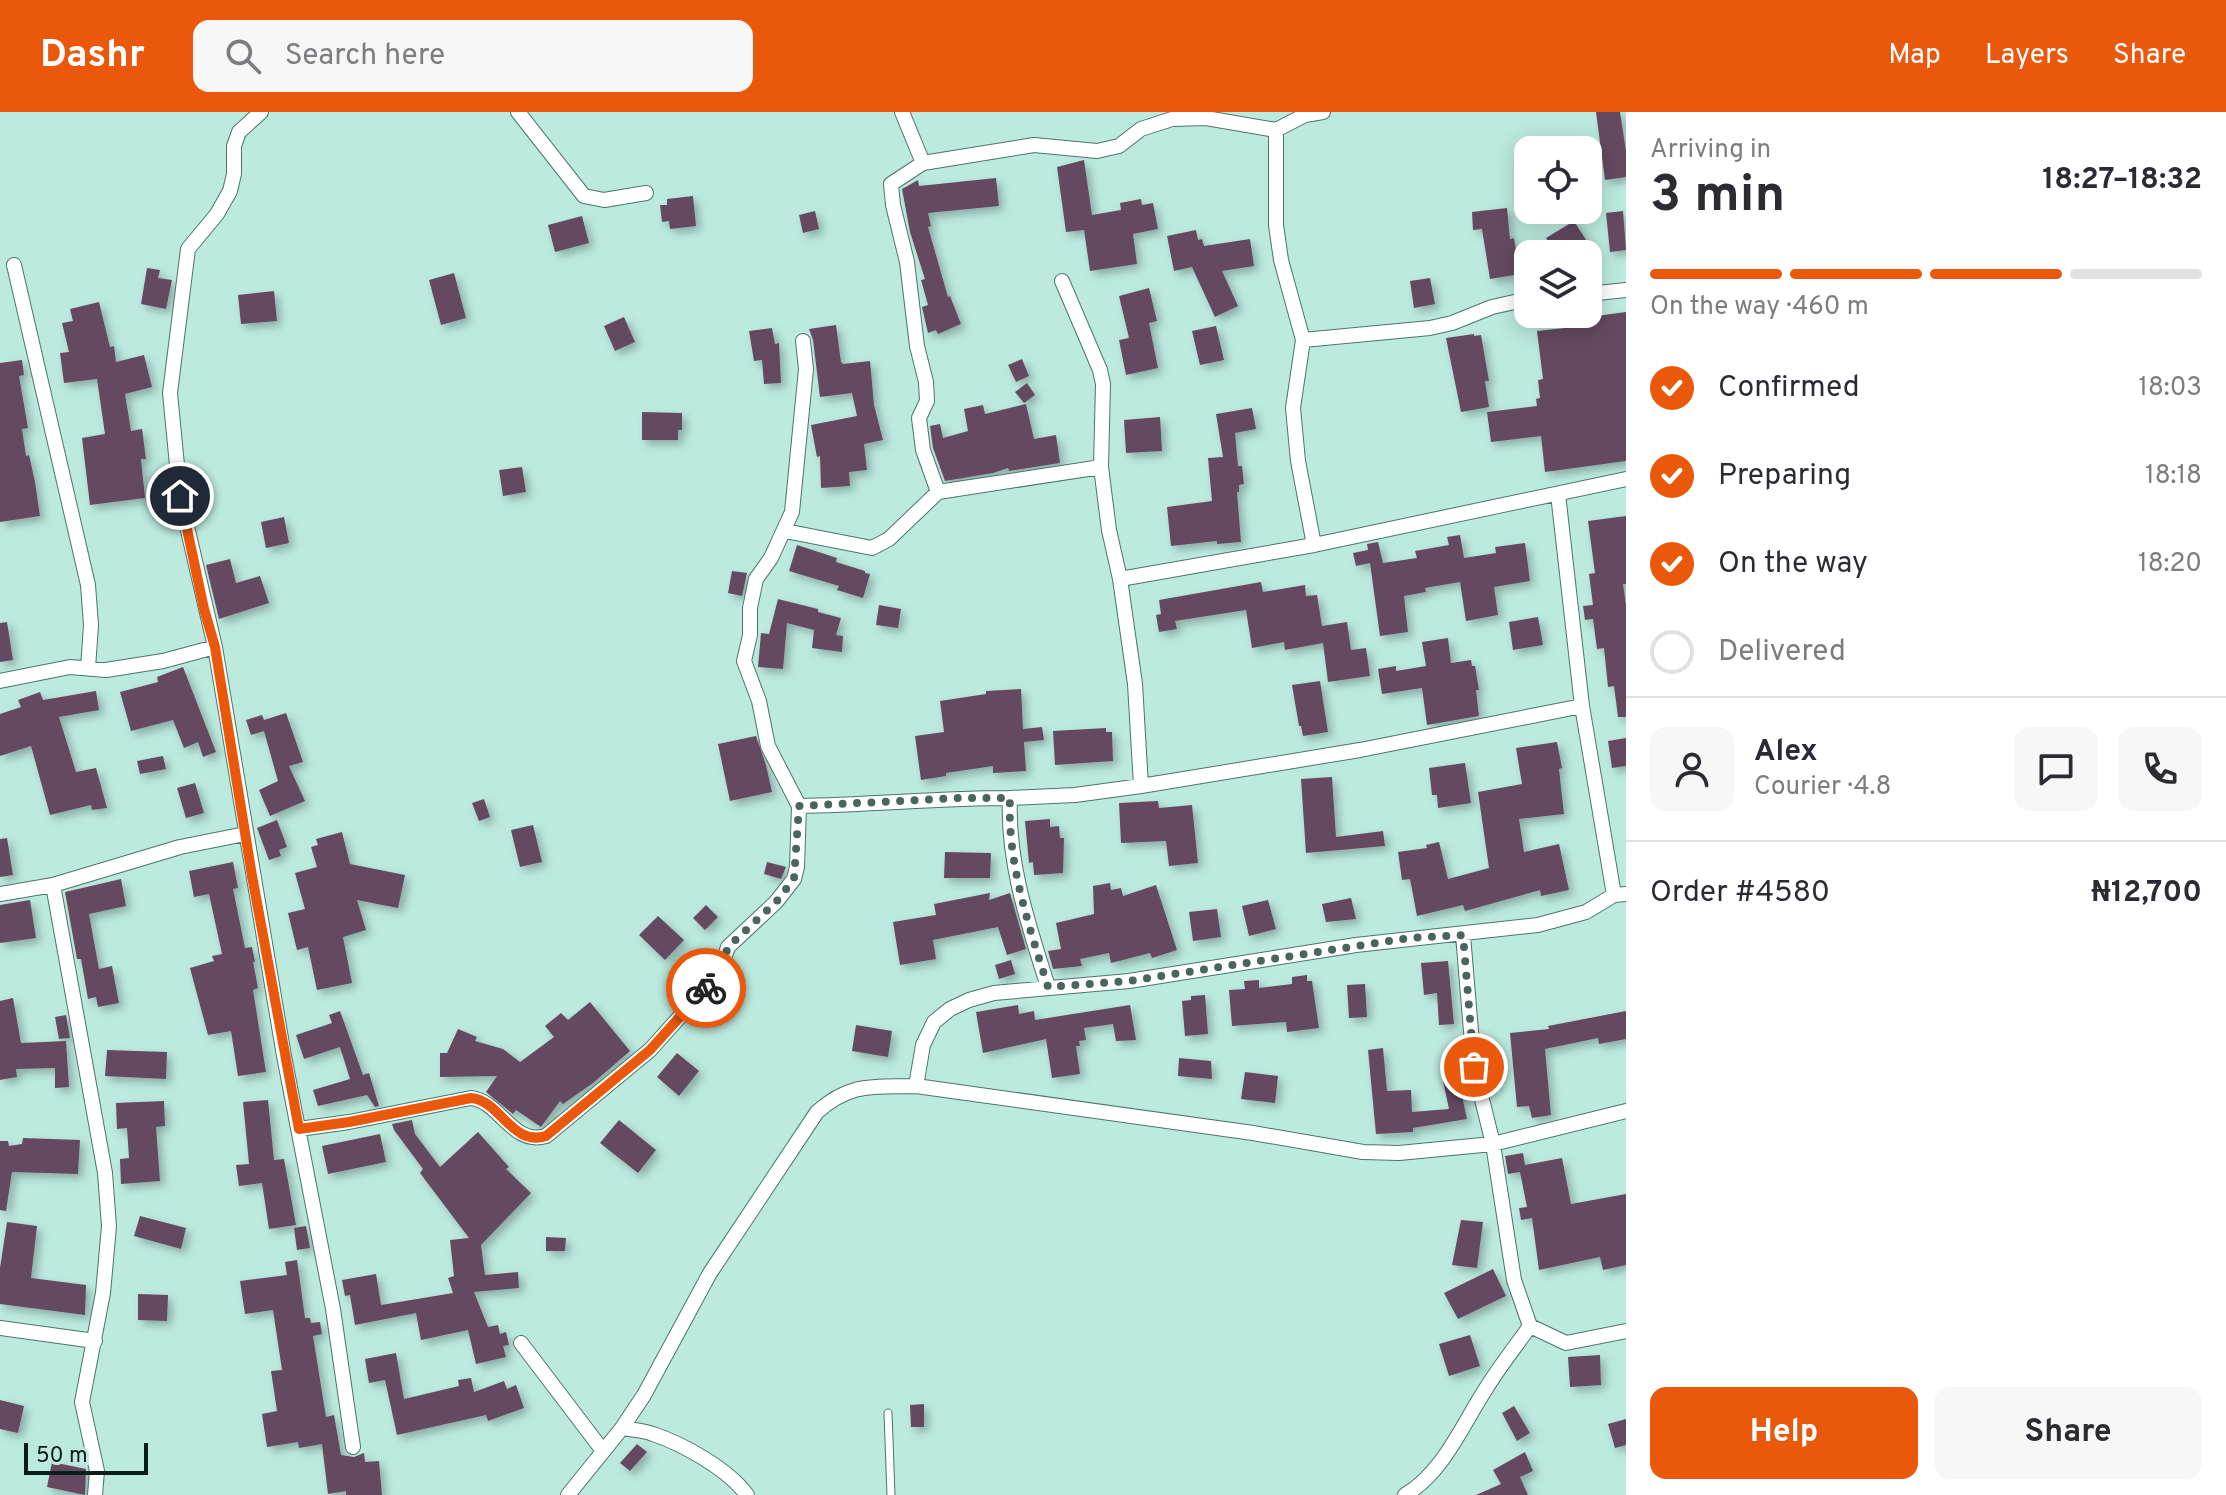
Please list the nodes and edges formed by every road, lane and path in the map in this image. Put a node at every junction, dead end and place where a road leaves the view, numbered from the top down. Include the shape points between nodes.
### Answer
1 (261, 112) edge
2 (518, 112) edge
3 (902, 112) edge
4 (1323, 112) edge
5 (1276, 130) junction
6 (923, 163) junction
7 (646, 193) dead end
8 (14, 265) dead end
9 (1062, 281) dead end
10 (1626, 290) edge
11 (1602, 293) edge
12 (1514, 302) edge
13 (1303, 340) junction
14 (803, 341) dead end
15 (1101, 467) junction
16 (1626, 479) edge
17 (938, 492) junction
18 (1558, 494) junction
19 (785, 531) junction
20 (1314, 545) junction
21 (1120, 579) junction
22 (215, 647) junction
23 (88, 668) junction
24 (0, 681) edge
25 (1582, 706) junction
26 (1141, 786) junction
27 (1010, 798) junction
28 (799, 806) junction
29 (245, 834) junction
30 (53, 885) junction
31 (0, 894) edge
32 (1620, 894) edge
33 (1463, 935) junction
34 (1048, 987) junction
35 (916, 1086) junction
36 (1626, 1111) edge
37 (299, 1129) junction
38 (1493, 1144) junction
39 (1530, 1326) junction
40 (0, 1328) edge
41 (1626, 1331) edge
42 (95, 1341) junction
43 (521, 1343) dead end
44 (888, 1413) dead end
45 (622, 1428) junction
46 (353, 1447) dead end
47 (603, 1451) junction
48 (95, 1495) edge
49 (568, 1495) edge
50 (747, 1495) edge
51 (891, 1495) edge
52 (1405, 1495) edge

1 - 22 street via 239,132 230,191 188,249 171,381 180,496
2 - 7 street via 584,196 604,200
3 - 6 street
4 - 5 street
5 - 6 street via 1206,118 1172,119 1141,129 1119,146 1097,151 1034,145
5 - 13 street via 1278,247
6 - 17 street via 891,184 926,382 927,401 919,418 923,450
8 - 23 street via 88,585
9 - 15 street via 1103,384
10 - 11 street
12 - 13 street via 1430,328
13 - 20 street via 1293,408
14 - 19 street via 801,435
15 - 17 street
15 - 21 street
16 - 18 street
17 - 19 street via 889,539 872,548
18 - 20 street
18 - 25 street
19 - 28 street via 756,579 744,661 768,746
20 - 21 street
21 - 26 street via 1135,684
22 - 23 street via 163,661
22 - 29 street
23 - 24 street
25 - 26 street
25 - 32 street
26 - 27 street
27 - 28 street
27 - 34 street via 1009,828 1023,903
28 - 37 street via 794,879 728,947 719,973 650,1050 546,1136 521,1134 471,1098
29 - 30 street via 166,850
29 - 37 street
30 - 31 street
30 - 42 street via 105,1173 109,1226
32 - 33 street via 1586,912 1538,925
33 - 34 street via 1409,938 1129,981
33 - 38 street via 1474,1067
34 - 35 street via 994,993 950,1009 934,1022 923,1045
35 - 38 street via 1363,1152
35 - 45 street via 860,1087 834,1096 817,1112 710,1273
36 - 38 street
37 - 46 street
38 - 39 street via 1514,1280
39 - 41 street via 1566,1343
39 - 52 street via 1446,1454 1427,1479
40 - 42 street
42 - 48 street via 82,1402 97,1471
43 - 47 street
44 - 51 lane
45 - 47 street
45 - 50 street via 652,1433 710,1462
47 - 49 street

